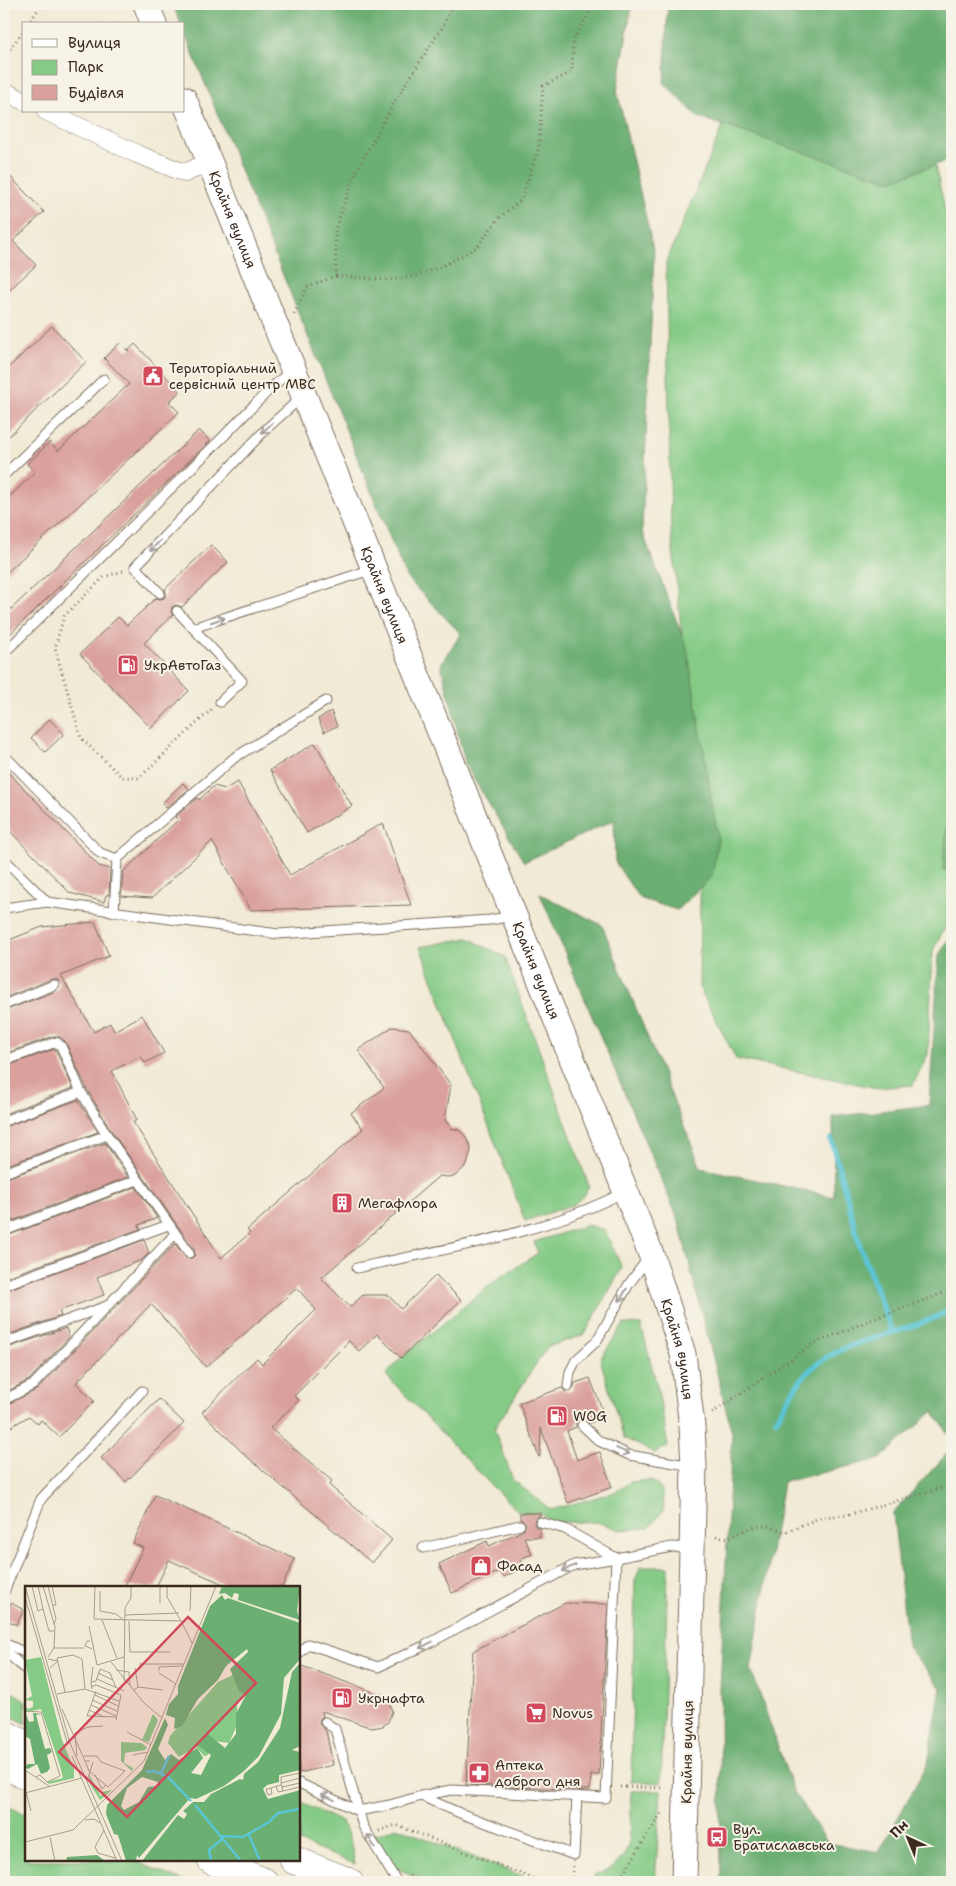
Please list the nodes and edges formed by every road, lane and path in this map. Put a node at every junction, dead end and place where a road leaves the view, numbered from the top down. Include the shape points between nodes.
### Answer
1 (42, 4) edge
2 (146, 4) edge
3 (454, 4) edge
4 (594, 4) edge
5 (29, 22) edge
6 (153, 22) edge
7 (22, 33) edge
8 (4, 57) edge
9 (4, 91) edge
10 (22, 100) edge
11 (185, 102) edge
12 (48, 112) edge
13 (209, 162) junction
14 (336, 276) junction
15 (275, 327) junction
16 (292, 369) junction
17 (104, 380) dead end
18 (303, 395) junction
19 (4, 475) edge
20 (135, 567) junction
21 (373, 569) junction
22 (160, 594) dead end
23 (177, 611) dead end
24 (193, 628) junction
25 (4, 653) edge
26 (326, 701) dead end
27 (220, 702) joint
28 (4, 755) edge
29 (4, 859) edge
30 (118, 859) junction
31 (47, 902) junction
32 (4, 908) edge
33 (114, 912) junction
34 (513, 916) junction
35 (54, 985) dead end
36 (4, 1005) edge
37 (4, 1061) edge
38 (81, 1092) junction
39 (4, 1121) edge
40 (106, 1135) junction
41 (4, 1173) edge
42 (137, 1180) junction
43 (624, 1192) junction
44 (168, 1225) junction
45 (4, 1231) edge
46 (175, 1234) junction
47 (189, 1253) dead end
48 (650, 1254) junction
49 (357, 1268) dead end
50 (4, 1285) edge
51 (952, 1290) edge
52 (109, 1305) junction
53 (4, 1343) edge
54 (568, 1386) dead end
55 (142, 1392) dead end
56 (4, 1400) edge
57 (582, 1425) dead end
58 (692, 1426) junction
59 (694, 1466) junction
60 (952, 1485) edge
61 (540, 1522) dead end
62 (520, 1525) dead end
63 (716, 1536) dead end
64 (423, 1548) dead end
65 (693, 1548) junction
66 (616, 1558) junction
67 (4, 1592) edge
68 (4, 1643) edge
69 (4, 1650) edge
70 (300, 1652) edge
71 (25, 1653) edge
72 (25, 1669) edge
73 (325, 1722) dead end
74 (4, 1734) edge
75 (25, 1744) edge
76 (4, 1765) edge
77 (25, 1776) edge
78 (300, 1783) edge
79 (607, 1786) junction
80 (664, 1788) dead end
81 (421, 1796) junction
82 (577, 1796) junction
83 (664, 1810) dead end
84 (358, 1811) junction
85 (378, 1832) dead end
86 (212, 1861) edge
87 (296, 1861) edge
88 (264, 1882) edge
89 (349, 1882) edge
90 (397, 1882) edge
91 (542, 1882) edge
92 (618, 1882) edge
93 (684, 1882) edge

1 - 5 path
2 - 6 street
3 - 14 path via 395,101 358,170 335,229
4 - 14 path via 573,41 572,72 543,86 539,146 521,200 499,218 477,247 443,266 415,276 390,280
7 - 8 path
9 - 10 street
11 - 13 street, Крайня вулиця
12 - 13 street via 136,154 185,173
13 - 15 street, Крайня вулиця
14 - 15 path via 307,287 293,316
15 - 16 street, Крайня вулиця
16 - 18 street, Крайня вулиця
16 - 25 lane
17 - 19 lane
18 -> 20 lane via 266,429
18 - 21 street, Крайня вулиця
20 - 22 lane
20 - 27 path via 104,577 64,616 55,648 81,738 122,777 139,778
24 -> 21 lane
21 - 34 street, Крайня вулиця
23 - 24 lane
24 - 27 lane via 242,681
26 - 30 lane via 234,758
28 - 30 lane via 100,853
29 - 31 lane
30 - 33 lane
31 - 32 lane
31 - 33 lane
33 - 34 lane via 278,934
34 - 43 street, Крайня вулиця
35 - 36 lane
37 - 38 lane via 56,1042
38 - 39 lane
38 - 40 lane
40 - 41 lane
40 - 42 lane
42 - 44 lane
42 - 45 lane
43 - 48 street, Крайня вулиця
43 - 49 lane via 602,1204 529,1230
44 - 46 lane
44 - 50 lane
46 - 47 lane
46 - 52 lane
48 -> 54 lane via 596,1342 576,1360
48 - 58 street, Крайня вулиця via 683,1354
51 - 58 path via 813,1344
52 - 53 lane
52 - 56 lane via 33,1386
55 - 67 lane via 41,1499
57 -> 59 lane via 599,1441 630,1455
58 - 59 street, Крайня вулиця
59 - 65 street, Крайня вулиця
60 - 63 path via 847,1515 822,1516 785,1532 757,1526 729,1538
61 - 66 lane via 565,1529
62 - 64 lane
65 - 66 lane via 672,1547
65 - 93 street, Крайня вулиця
66 -> 70 lane via 574,1565 424,1646 378,1667 308,1644
66 - 79 lane
68 - 71 lane
69 - 72 lane
73 - 84 lane via 336,1730
74 - 75 main road
76 - 77 main road
84 -> 78 lane
79 - 80 path
79 - 82 lane via 606,1798
81 - 82 lane via 451,1790
81 - 82 lane via 574,1855
81 - 84 lane
83 - 92 path
90 -> 84 lane via 363,1826
85 - 91 path via 396,1825
86 - 88 main road
87 - 89 main road

